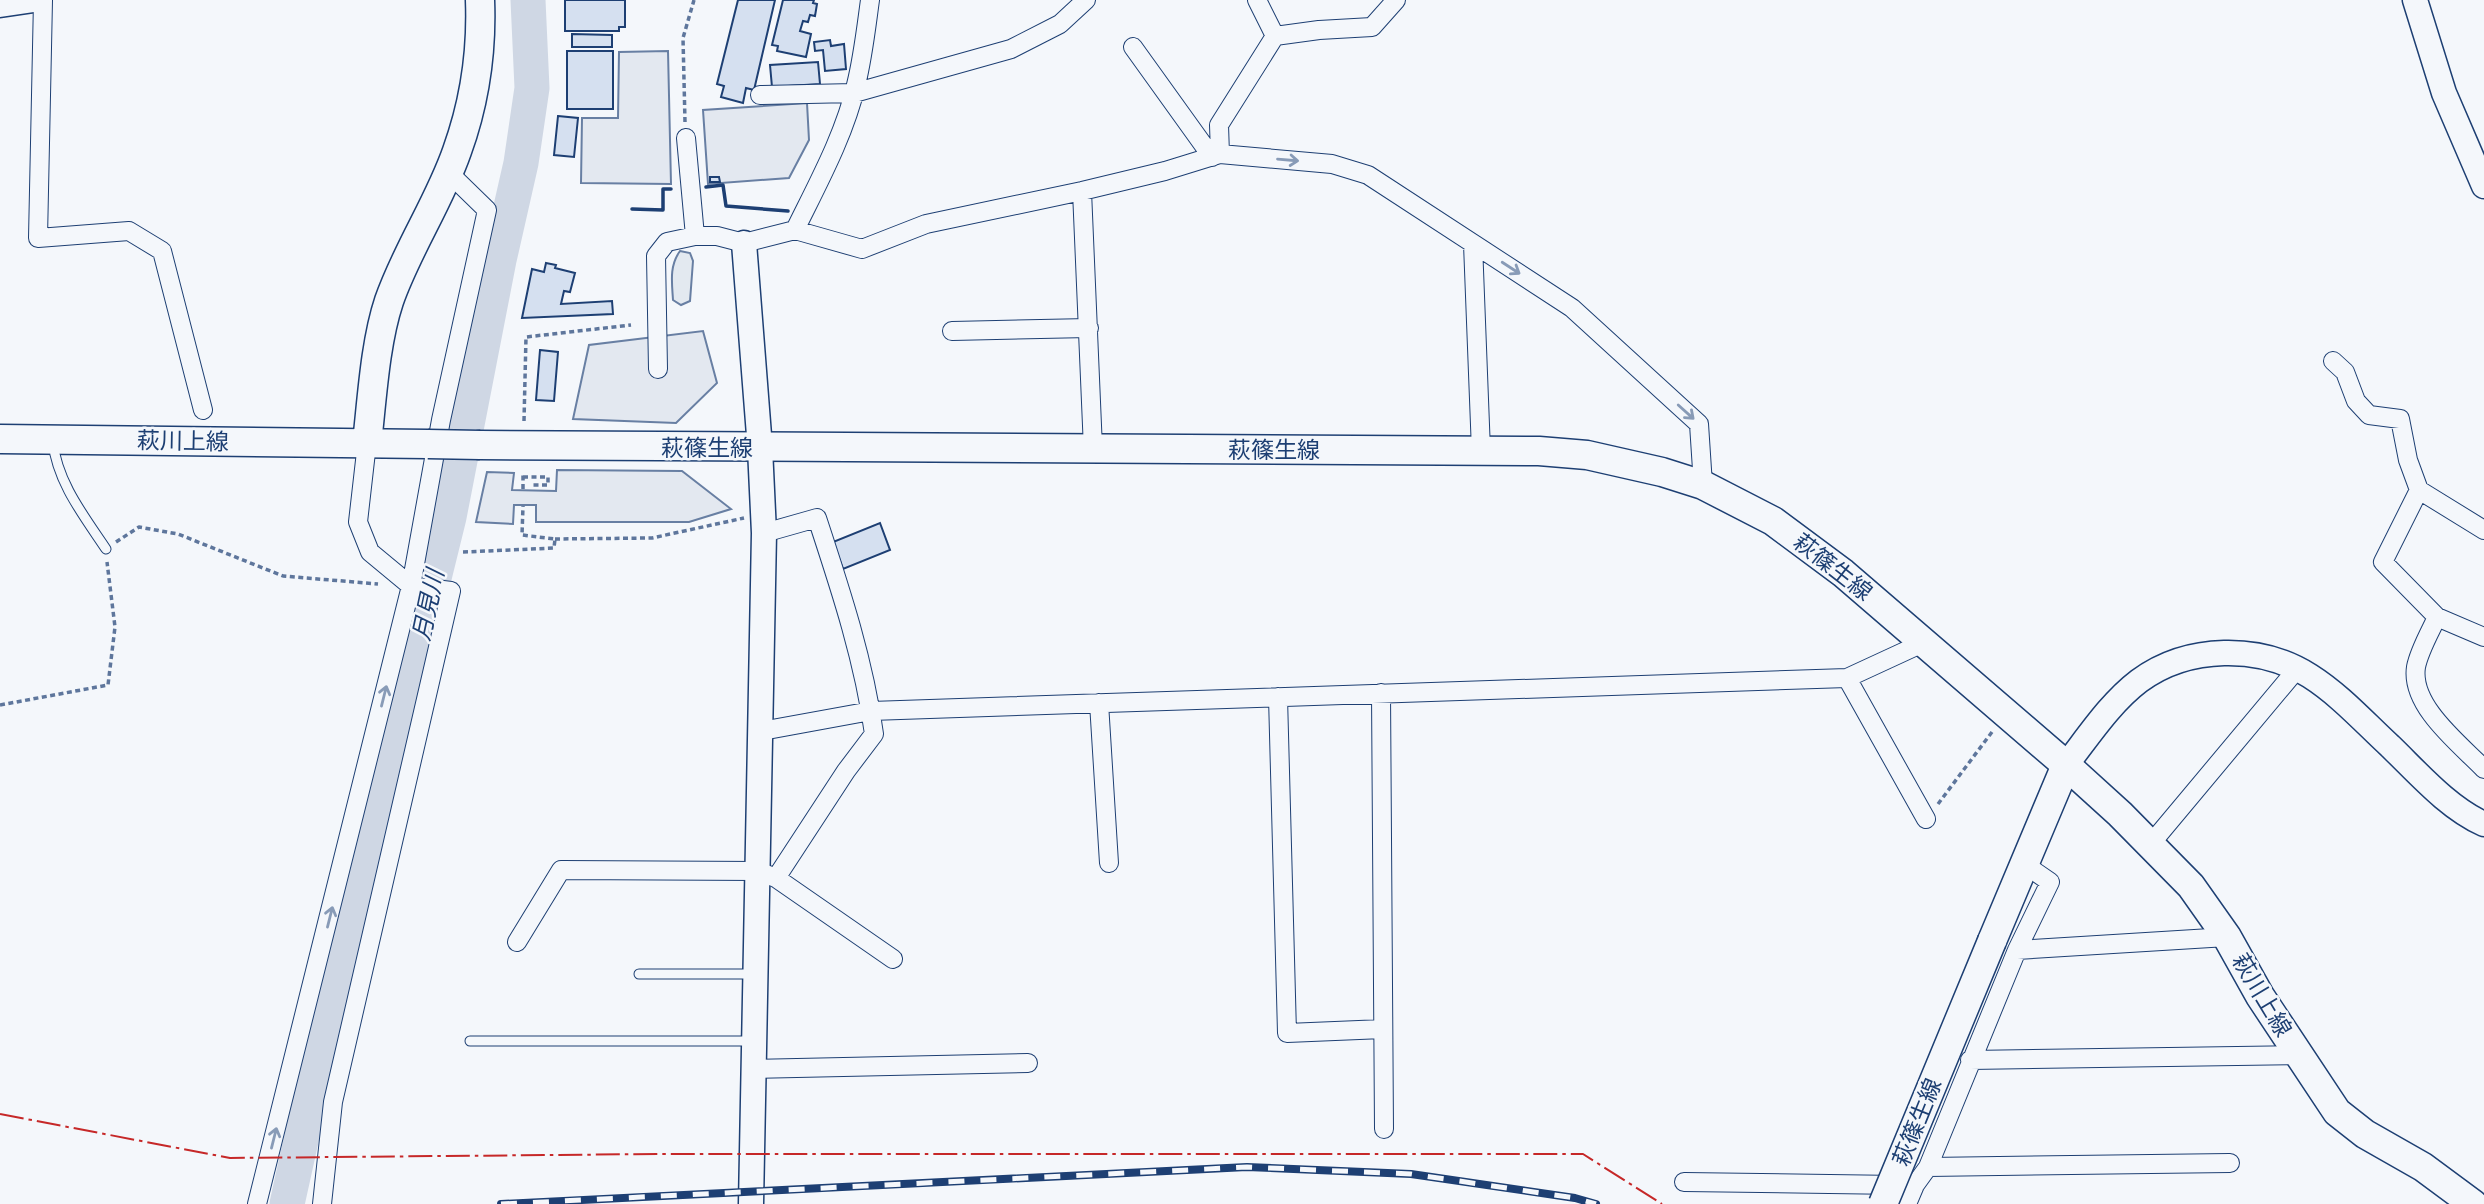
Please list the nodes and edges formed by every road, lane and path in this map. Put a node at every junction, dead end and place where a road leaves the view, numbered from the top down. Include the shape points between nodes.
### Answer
1 (34, 0) edge
2 (43, 0) edge
3 (480, 0) edge
4 (694, 0) edge
5 (870, 0) edge
6 (1086, 0) edge
7 (1257, 0) edge
8 (1396, 0) edge
9 (2415, 0) edge
10 (0, 5) edge
11 (1275, 36) junction
12 (1133, 47) dead end
13 (854, 93) junction
14 (760, 95) dead end
15 (686, 138) joint
16 (1216, 156) junction
17 (448, 173) junction
18 (2484, 186) edge
19 (1083, 191) junction
20 (795, 230) junction
21 (695, 236) junction
22 (744, 243) junction
23 (1473, 244) junction
24 (631, 326) dead end
25 (1089, 328) junction
26 (952, 331) dead end
27 (2333, 361) dead end
28 (658, 369) dead end
29 (203, 410) dead end
30 (524, 421) dead end
31 (0, 439) edge
32 (53, 439) junction
33 (367, 443) junction
34 (760, 448) junction
35 (1093, 449) junction
36 (1481, 451) junction
37 (533, 485) dead end
38 (1703, 485) junction
39 (523, 489) dead end
40 (2419, 490) junction
41 (523, 506) dead end
42 (763, 524) junction
43 (2484, 530) edge
44 (555, 539) junction
45 (106, 549) junction
46 (463, 552) dead end
47 (411, 586) junction
48 (2437, 617) junction
49 (2484, 636) edge
50 (1925, 642) junction
51 (2297, 669) junction
52 (1847, 678) junction
53 (1381, 693) junction
54 (1278, 697) junction
55 (1099, 704) junction
56 (0, 705) edge
57 (871, 712) junction
58 (2006, 713) junction
59 (762, 731) junction
60 (2066, 765) junction
61 (2484, 769) edge
62 (1926, 819) joint
63 (2484, 824) edge
64 (2149, 846) junction
65 (1109, 863) dead end
66 (767, 874) junction
67 (2227, 937) junction
68 (517, 942) dead end
69 (2004, 945) junction
70 (893, 959) dead end
71 (639, 974) dead end
72 (756, 974) junction
73 (1383, 1029) junction
74 (470, 1041) dead end
75 (755, 1041) junction
76 (2298, 1055) junction
77 (1970, 1060) junction
78 (1028, 1063) dead end
79 (754, 1069) junction
80 (1384, 1129) dead end
81 (2230, 1163) dead end
82 (1928, 1167) junction
83 (1684, 1182) dead end
84 (1915, 1185) junction
85 (2461, 1200) edge
86 (257, 1204) edge
87 (322, 1204) edge
88 (751, 1204) edge
89 (1883, 1204) edge
90 (1907, 1204) edge

1 - 10 street
2 - 29 street via 38,238 129,231 162,251
3 - 17 main road via 471,100
4 - 15 path via 683,38
5 - 13 street
6 - 13 street via 1060,23 1011,49
7 - 11 street
8 - 11 street via 1372,27
9 - 18 street via 2444,93
11 - 16 street via 1219,125
12 - 16 street
13 - 14 street
13 - 20 street via 826,167
15 - 21 street
16 - 19 street
16 -> 23 street via 1332,164 1368,175
17 - 33 main road via 404,261 388,305
17 - 47 street via 487,210
19 - 20 street via 926,224 862,249
19 - 25 street
20 - 22 street
21 - 22 street
21 - 28 street via 667,242 656,256
22 - 34 street
23 - 36 street
23 -> 38 street via 1572,308 1699,424
24 - 30 path via 526,337
25 - 26 street
25 - 35 street
27 - 40 street via 2345,372 2356,401 2369,415 2400,419
31 - 32 main road, 萩川上線
32 - 33 main road, 萩川上線
32 - 45 lane via 54,456 71,496
33 - 34 main road, 萩篠生線, bridge
33 - 47 street via 358,522 370,552
34 - 35 main road, 萩篠生線
34 - 42 street
35 - 36 main road, 萩篠生線
36 - 38 main road, 萩篠生線 via 1587,455
37 - 39 path via 548,485 548,477 523,475
38 - 50 main road, 萩篠生線 via 1773,521
40 - 43 street
40 - 48 street via 2383,562
41 - 44 path via 522,535
42 - 44 path via 652,538
42 - 57 street via 817,518 846,607
42 - 59 street
44 - 46 path via 554,548
45 - 47 path via 139,527 178,534 282,576
45 - 56 path via 115,627 108,685
86 -> 47 street
47 - 87 street via 451,591 333,1102
48 - 49 street
48 - 61 street via 2416,666 2416,684 2427,710
50 - 52 street
50 - 58 main road, 萩篠生線
51 - 60 street via 2250,654 2225,652 2169,665 2140,681
51 - 63 street via 2342,701 2447,799
51 - 64 street
52 - 53 street
52 - 62 street
53 - 54 street
53 - 73 street
54 - 55 street
54 - 73 street via 1287,1034
55 - 57 street
55 - 65 street
57 - 59 street
57 - 66 street via 874,734
58 - 60 main road, 萩篠生線
58 - 62 path
59 - 66 street
60 - 64 main road, 萩川上線
60 - 69 main road, 萩篠生線 via 2024,864
64 - 67 main road, 萩川上線 via 2191,886
66 - 68 street via 561,870
66 - 70 street
66 - 72 street
67 - 69 street
67 - 76 main road, 萩川上線
69 - 77 street
69 - 89 main road, 萩篠生線, bridge
71 - 72 lane
72 - 75 street
73 - 80 street
74 - 75 lane
75 - 79 street
76 - 77 street
76 - 85 main road, 萩川上線 via 2337,1112 2423,1167
77 - 82 street
78 - 79 street
79 - 88 street
81 - 82 street
82 - 84 street
83 - 84 street
84 - 90 street

